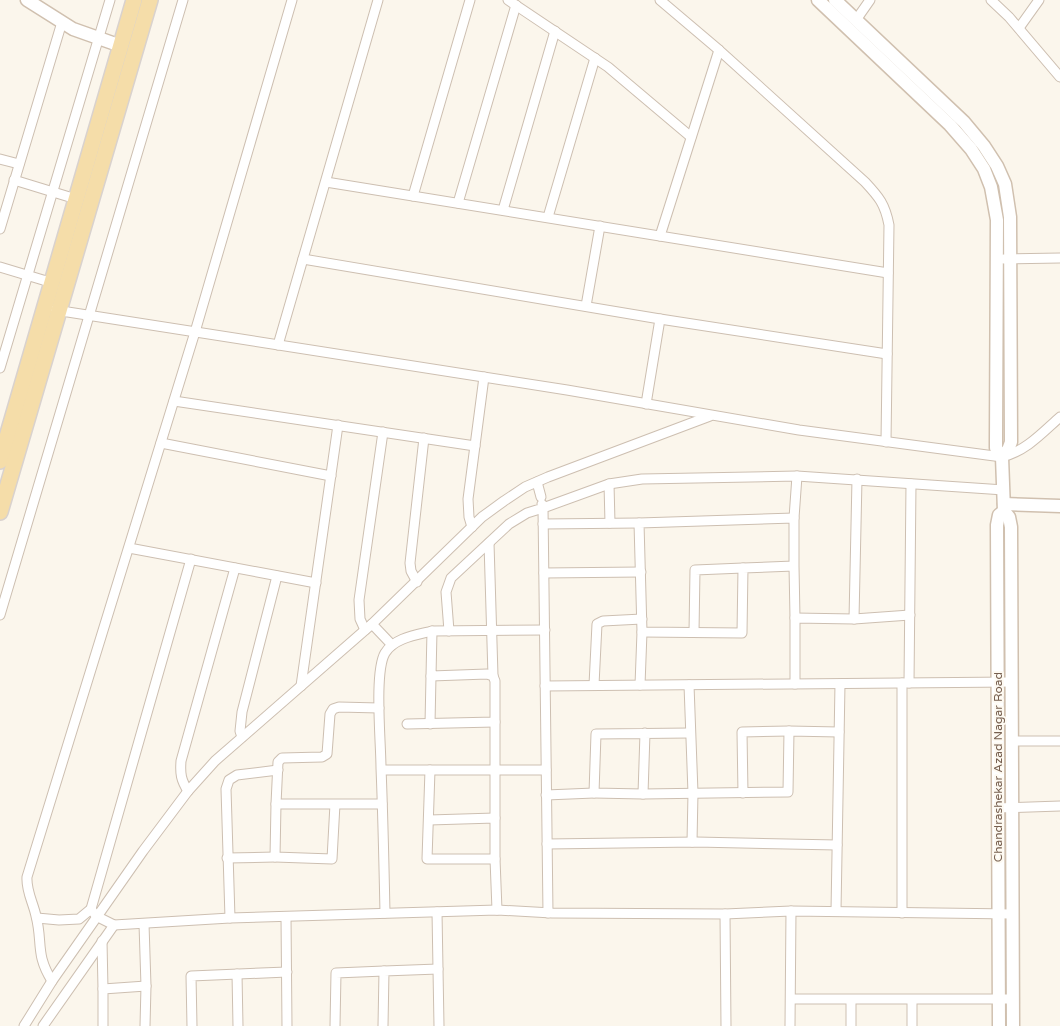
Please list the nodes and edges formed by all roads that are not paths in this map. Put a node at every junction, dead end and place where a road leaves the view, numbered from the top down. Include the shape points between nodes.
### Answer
1 (27, 0) edge
2 (110, 0) edge
3 (134, 0) edge
4 (150, 0) edge
5 (183, 0) edge
6 (292, 0) edge
7 (378, 0) edge
8 (470, 0) edge
9 (660, 0) edge
10 (818, 0) edge
11 (835, 0) edge
12 (870, 0) edge
13 (991, 0) edge
14 (1039, 0) edge
15 (512, 3) edge
16 (856, 20) junction
17 (62, 22) junction
18 (1019, 28) junction
19 (555, 31) junction
20 (98, 38) junction
21 (120, 46) junction
22 (719, 50) junction
23 (595, 58) junction
24 (1060, 77) edge
25 (692, 137) junction
26 (0, 159) edge
27 (19, 164) junction
28 (14, 180) junction
29 (326, 182) junction
30 (53, 192) junction
31 (413, 196) junction
32 (76, 199) junction
33 (458, 203) junction
34 (503, 210) junction
35 (548, 217) junction
36 (600, 226) junction
37 (0, 229) edge
38 (660, 236) junction
39 (1060, 258) edge
40 (1010, 259) junction
41 (303, 260) junction
42 (997, 260) junction
43 (0, 267) edge
44 (888, 273) junction
45 (28, 275) junction
46 (53, 283) junction
47 (586, 306) junction
48 (53, 309) junction
49 (89, 316) junction
50 (660, 319) junction
51 (195, 332) junction
52 (278, 345) junction
53 (887, 354) junction
54 (0, 368) edge
55 (484, 377) junction
56 (174, 400) junction
57 (646, 404) junction
58 (711, 416) junction
59 (1060, 417) edge
60 (338, 425) junction
61 (383, 432) junction
62 (424, 438) junction
63 (886, 442) junction
64 (161, 444) junction
65 (475, 446) junction
66 (1002, 457) junction
67 (0, 461) edge
68 (331, 476) junction
69 (796, 476) junction
70 (857, 479) junction
71 (537, 482) junction
72 (609, 484) junction
73 (911, 484) junction
74 (1004, 490) junction
75 (542, 503) junction
76 (1060, 506) edge
77 (1004, 508) junction
78 (0, 512) edge
79 (794, 518) junction
80 (640, 523) junction
81 (544, 524) junction
82 (610, 524) junction
83 (472, 527) junction
84 (489, 543) junction
85 (129, 548) junction
86 (191, 560) junction
87 (794, 566) junction
88 (234, 568) junction
89 (743, 568) junction
90 (641, 572) junction
91 (544, 573) junction
92 (277, 576) junction
93 (417, 582) junction
94 (316, 583) junction
95 (0, 614) edge
96 (910, 615) junction
97 (795, 618) junction
98 (642, 619) junction
99 (854, 619) junction
100 (369, 627) junction
101 (545, 630) junction
102 (432, 631) junction
103 (449, 631) junction
104 (493, 631) junction
105 (642, 632) junction
106 (694, 632) junction
107 (390, 643) junction
108 (431, 676) junction
109 (493, 676) junction
110 (998, 682) junction
111 (1012, 682) junction
112 (905, 683) junction
113 (795, 684) junction
114 (840, 684) junction
115 (594, 685) junction
116 (640, 685) junction
117 (689, 685) junction
118 (301, 686) junction
119 (545, 686) junction
120 (379, 708) junction
121 (495, 722) junction
122 (407, 724) dead end
123 (430, 724) junction
124 (789, 731) junction
125 (839, 732) junction
126 (645, 733) junction
127 (690, 733) junction
128 (242, 738) junction
129 (1012, 741) junction
130 (1060, 741) edge
131 (278, 770) junction
132 (382, 770) junction
133 (430, 770) junction
134 (494, 770) junction
135 (546, 770) junction
136 (188, 791) junction
137 (594, 793) junction
138 (693, 793) junction
139 (743, 793) junction
140 (643, 794) junction
141 (546, 795) junction
142 (276, 804) junction
143 (335, 804) junction
144 (382, 804) junction
145 (1060, 806) edge
146 (1012, 807) junction
147 (998, 808) junction
148 (495, 818) junction
149 (429, 820) junction
150 (692, 842) junction
151 (547, 844) junction
152 (837, 844) junction
153 (275, 857) junction
154 (227, 858) junction
155 (495, 859) junction
156 (497, 910) junction
157 (791, 910) junction
158 (836, 911) junction
159 (437, 912) junction
160 (94, 913) junction
161 (385, 913) junction
162 (548, 913) junction
163 (902, 913) junction
164 (725, 914) junction
165 (999, 914) junction
166 (1012, 914) junction
167 (286, 917) junction
168 (37, 918) junction
169 (230, 918) junction
170 (144, 924) junction
171 (114, 925) junction
172 (102, 941) junction
173 (438, 969) junction
174 (287, 972) junction
175 (384, 972) junction
176 (237, 974) junction
177 (52, 981) junction
178 (146, 986) junction
179 (103, 989) junction
180 (791, 999) junction
181 (999, 999) junction
182 (1013, 999) junction
183 (852, 1000) junction
184 (912, 1000) junction
185 (24, 1026) edge
186 (43, 1026) edge
187 (103, 1026) edge
188 (145, 1026) edge
189 (192, 1026) edge
190 (238, 1026) edge
191 (287, 1026) edge
192 (335, 1026) edge
193 (383, 1026) edge
194 (439, 1026) edge
195 (726, 1026) edge
196 (790, 1026) edge
197 (851, 1026) edge
198 (912, 1026) edge
199 (999, 1026) edge
200 (1013, 1026) edge

1 - 17 street
2 - 20 street
3 - 21 main road
4 - 48 main road
5 - 49 street
6 - 51 street
7 - 29 street
8 - 31 street
9 - 22 street
10 - 42 street via 950,125 971,149 991,187 997,220
11 - 16 street
12 - 16 street
13 - 18 street
14 - 18 street
15 - 19 street
15 - 33 street
16 - 40 street via 964,122 997,166 1005,184 1010,217
17 - 20 street
17 - 27 street
18 - 24 street
19 - 23 street
19 - 34 street
20 - 21 street
20 - 30 street
21 - 32 main road
22 - 25 street
22 - 44 street via 878,197 886,210 889,225
23 - 25 street
23 - 35 street
25 - 38 street
26 - 27 street
27 - 28 street
28 - 30 street
28 - 37 street
29 - 31 street
29 - 41 street
30 - 32 street
30 - 45 street
31 - 33 street
32 - 46 main road
33 - 34 street
34 - 35 street
35 - 36 street
36 - 38 street
36 - 47 street
38 - 44 street
39 - 40 street
40 - 42 street
40 - 66 street via 1011,442
41 - 47 street
41 - 52 street
42 - 66 street via 996,448
43 - 45 street
44 - 53 street
45 - 46 street
45 - 54 street
46 - 48 main road
47 - 50 street
48 - 49 street
48 - 67 main road
48 - 78 main road
49 - 51 street
49 - 95 street
50 - 53 street
50 - 57 street
51 - 52 street
51 - 56 street
52 - 55 street
53 - 63 street
55 - 57 street
55 - 65 street
56 - 60 street
56 - 64 street
57 - 58 street
58 - 63 street
58 - 71 street
59 - 66 street via 1026,447
60 - 61 street
60 - 68 street
61 - 62 street
61 - 100 street via 359,600 360,619
62 - 65 street
62 - 93 street via 410,563
63 - 66 street
64 - 68 street
64 - 85 street
65 - 83 street via 468,499
66 - 74 street, Chandrashekar Azad Nagar Road
68 - 94 street
69 - 70 street
69 - 72 street via 642,478
69 - 79 street
70 - 73 street
70 - 99 street
71 - 75 street
71 - 83 street via 504,500
72 - 75 street
72 - 82 street
73 - 74 street
73 - 96 street
74 - 77 street, Chandrashekar Azad Nagar Road
75 - 81 street
75 - 84 street
76 - 77 street
77 - 110 street, Chandrashekar Azad Nagar Road via 997,525
77 - 111 street, Chandrashekar Azad Nagar Road via 1011,527
79 - 80 street
79 - 87 street
80 - 82 street
80 - 90 street
81 - 82 street
81 - 91 street
83 - 93 street
84 - 103 street via 451,578 446,592
84 - 104 street
85 - 86 street
85 - 168 street via 27,877 26,885
86 - 88 street
86 - 160 street
87 - 89 street
87 - 97 street
88 - 92 street
88 - 136 street via 181,762 180,773
89 - 106 street via 695,570
89 - 106 street via 742,633
90 - 91 street
90 - 98 street
91 - 101 street
92 - 94 street
92 - 128 street via 242,712
93 - 100 street
94 - 118 street
96 - 99 street
96 - 112 street
97 - 99 street
97 - 113 street
98 - 105 street
98 - 115 street via 597,624
100 - 107 street via 380,632
100 - 118 street
101 - 104 street
101 - 119 street
102 - 103 street
102 - 107 street
102 - 108 street
103 - 104 street
104 - 109 street
105 - 106 street
105 - 116 street
107 - 120 street via 380,664
108 - 109 street
108 - 123 street
109 - 121 street
110 - 111 street
110 - 112 street
110 - 147 street, Chandrashekar Azad Nagar Road
111 - 129 street, Chandrashekar Azad Nagar Road
112 - 114 street
112 - 163 street
113 - 114 street
113 - 117 street
114 - 125 street
115 - 116 street
115 - 119 street
116 - 117 street
117 - 127 street
118 - 128 street
119 - 135 street
120 - 131 street via 334,709 330,714 327,754 322,757 282,758 278,762
120 - 132 street
121 - 123 street
121 - 134 street
122 - 123 street
124 - 125 street
124 - 139 street via 788,792
124 - 139 street via 742,732
125 - 152 street
126 - 127 street
126 - 137 street via 596,734
126 - 140 street
127 - 138 street
128 - 136 street
129 - 130 street
129 - 146 street, Chandrashekar Azad Nagar Road
131 - 142 street
131 - 154 street via 237,775 229,780 226,789
132 - 133 street
132 - 144 street
133 - 134 street
133 - 149 street
134 - 135 street
134 - 148 street
135 - 141 street
136 - 160 street
137 - 140 street
137 - 141 street
138 - 139 street
138 - 140 street
138 - 150 street
141 - 151 street
142 - 143 street
142 - 153 street
143 - 144 street
143 - 153 street via 332,859
144 - 161 street
145 - 146 street
146 - 147 street
146 - 166 street, Chandrashekar Azad Nagar Road
147 - 165 street, Chandrashekar Azad Nagar Road
148 - 149 street
148 - 155 street
149 - 155 street via 427,859
150 - 151 street
150 - 152 street
151 - 162 street
152 - 158 street
153 - 154 street
154 - 169 street
155 - 156 street
156 - 159 street
156 - 162 street
157 - 158 street
157 - 164 street
157 - 180 street
158 - 163 street
159 - 161 street
159 - 173 street
160 - 168 street via 79,919
160 - 171 street
160 - 177 street
161 - 167 street
162 - 164 street
163 - 165 street
164 - 195 street
165 - 166 street
165 - 181 street, Chandrashekar Azad Nagar Road
166 - 182 street, Chandrashekar Azad Nagar Road
167 - 169 street
167 - 174 street
168 - 177 street via 42,961
169 - 170 street
170 - 171 street
170 - 178 street
171 - 172 street
172 - 179 street
172 - 186 street
173 - 175 street
173 - 194 street
174 - 176 street
174 - 191 street
175 - 192 street via 336,973
175 - 193 street
176 - 189 street via 191,976
176 - 190 street
177 - 185 street
178 - 179 street
178 - 188 street
179 - 187 street
180 - 183 street
180 - 196 street
181 - 182 street
181 - 184 street
181 - 199 street, Chandrashekar Azad Nagar Road
182 - 200 street, Chandrashekar Azad Nagar Road
183 - 184 street
183 - 197 street
184 - 198 street

